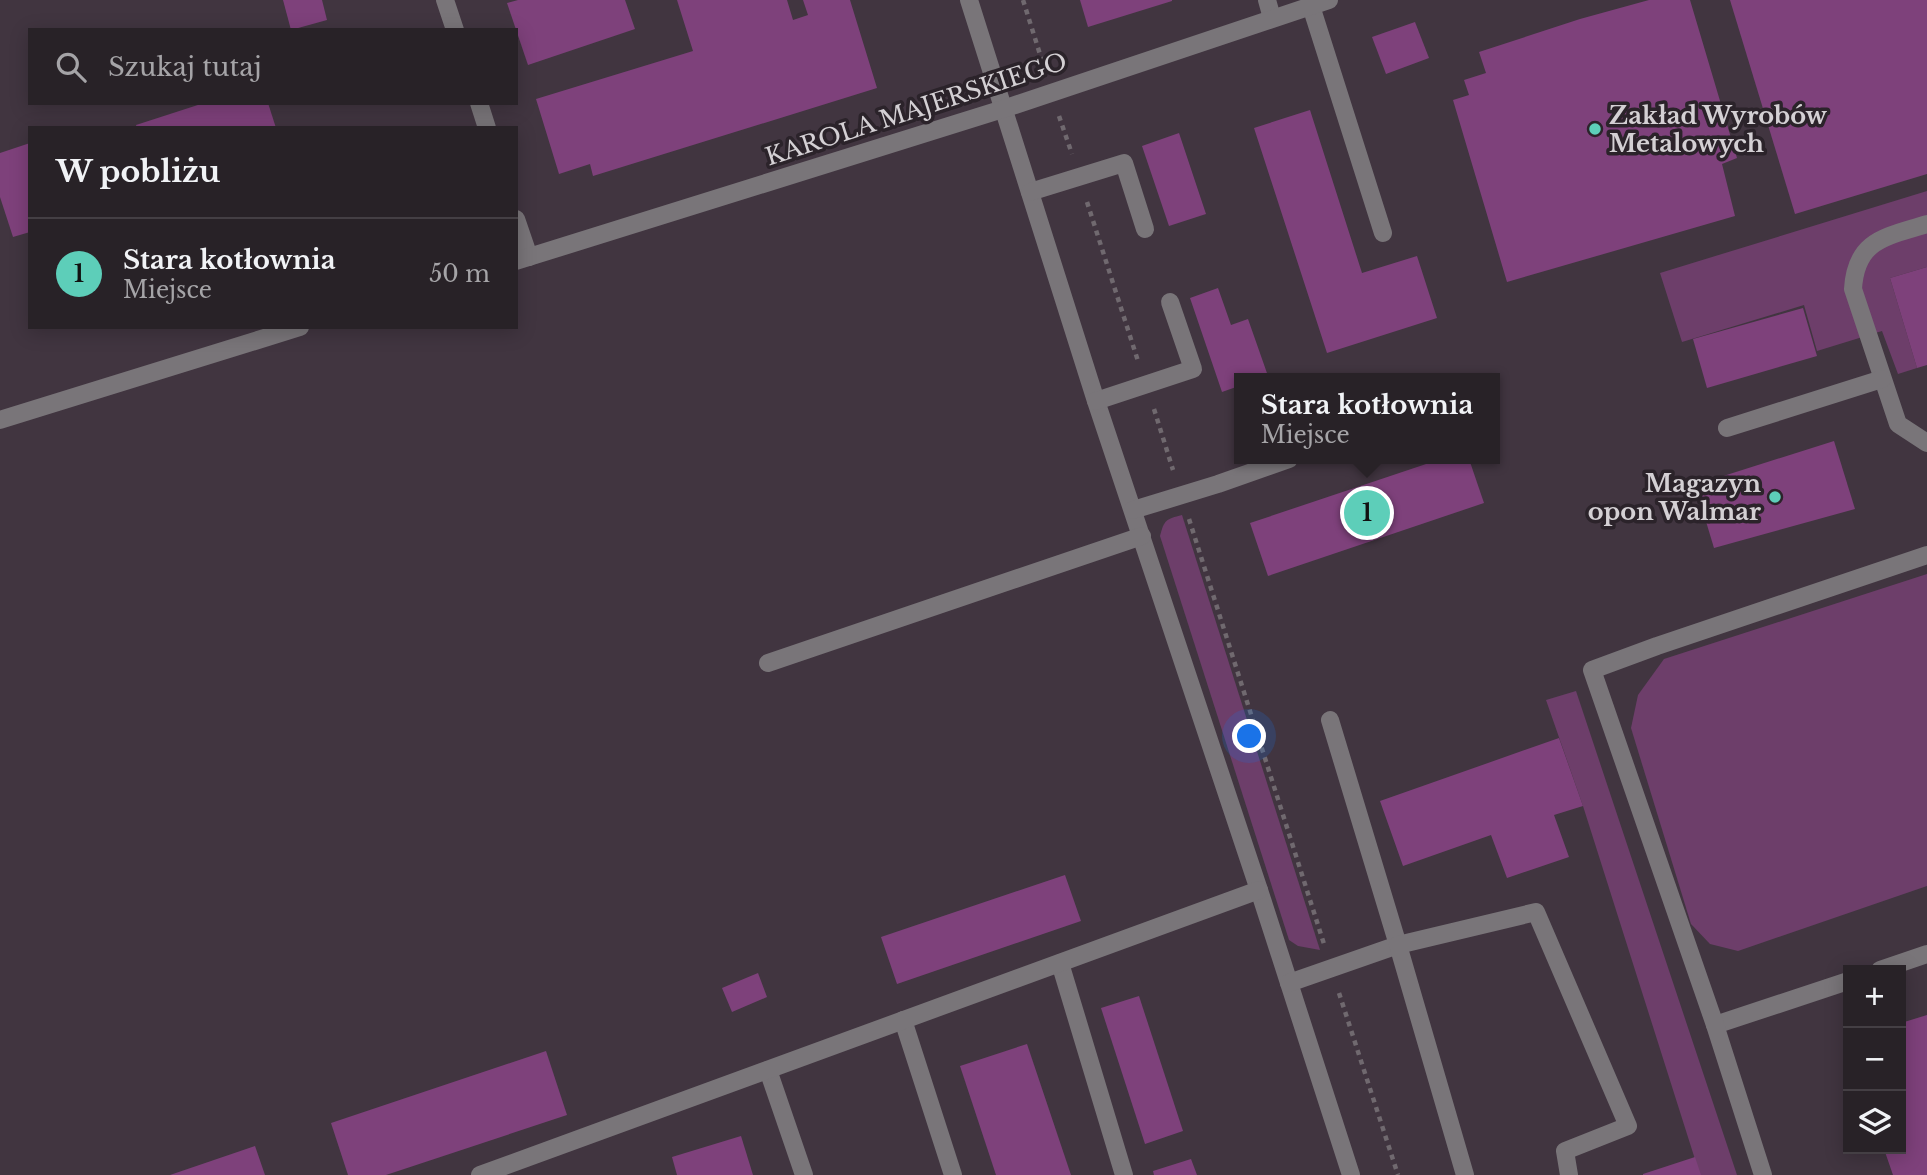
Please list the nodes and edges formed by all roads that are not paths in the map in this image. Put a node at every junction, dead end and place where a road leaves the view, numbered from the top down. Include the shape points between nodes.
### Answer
1 (445, 0) edge
2 (969, 0) edge
3 (1267, 0) edge
4 (1329, 0) edge
5 (1311, 6) junction
6 (1272, 18) junction
7 (454, 28) edge
8 (480, 105) edge
9 (1003, 109) junction
10 (486, 126) edge
11 (1030, 192) junction
12 (1927, 224) edge
13 (1145, 229) dead end
14 (518, 232) edge
15 (1383, 233) dead end
16 (522, 259) edge
17 (1170, 302) dead end
18 (291, 329) edge
19 (1882, 379) junction
20 (1096, 401) junction
21 (0, 420) edge
22 (1727, 428) dead end
23 (1927, 443) edge
24 (1274, 464) edge
25 (1133, 510) junction
26 (1142, 536) junction
27 (1927, 555) edge
28 (768, 663) dead end
29 (1330, 720) dead end
30 (1259, 890) junction
31 (1398, 945) junction
32 (1927, 954) edge
33 (1060, 963) junction
34 (1895, 965) edge
35 (1289, 983) junction
36 (1843, 983) edge
37 (903, 1020) junction
38 (1716, 1026) junction
39 (768, 1070) junction
40 (480, 1175) edge
41 (804, 1175) edge
42 (953, 1175) edge
43 (1124, 1175) edge
44 (1351, 1175) edge
45 (1465, 1175) edge
46 (1569, 1175) edge
47 (1763, 1175) edge

1 - 7 street
2 - 9 street
3 - 6 street
4 - 5 street, KAROLA MAJERSKIEGO
5 - 6 street, KAROLA MAJERSKIEGO
5 - 15 street
6 - 9 street, KAROLA MAJERSKIEGO
8 - 10 street
9 - 11 street
9 - 16 street, KAROLA MAJERSKIEGO
11 - 13 street via 1124,163
11 - 20 street
12 - 19 street via 1879,240 1858,261 1853,289
14 - 16 street
17 - 20 street via 1193,369
18 - 21 street
19 - 22 street
19 - 23 street via 1898,424
20 - 25 street
24 - 25 street
25 - 26 street
26 - 28 street
26 - 30 street
27 - 38 street via 1592,670
29 - 31 street
30 - 33 street
30 - 35 street
31 - 35 street
31 - 45 street
31 - 46 street via 1536,912 1629,1126 1565,1152
32 - 34 street
33 - 37 street
33 - 43 street
35 - 44 street
36 - 38 street
37 - 39 street
37 - 42 street
38 - 47 street
39 - 40 street
39 - 41 street

